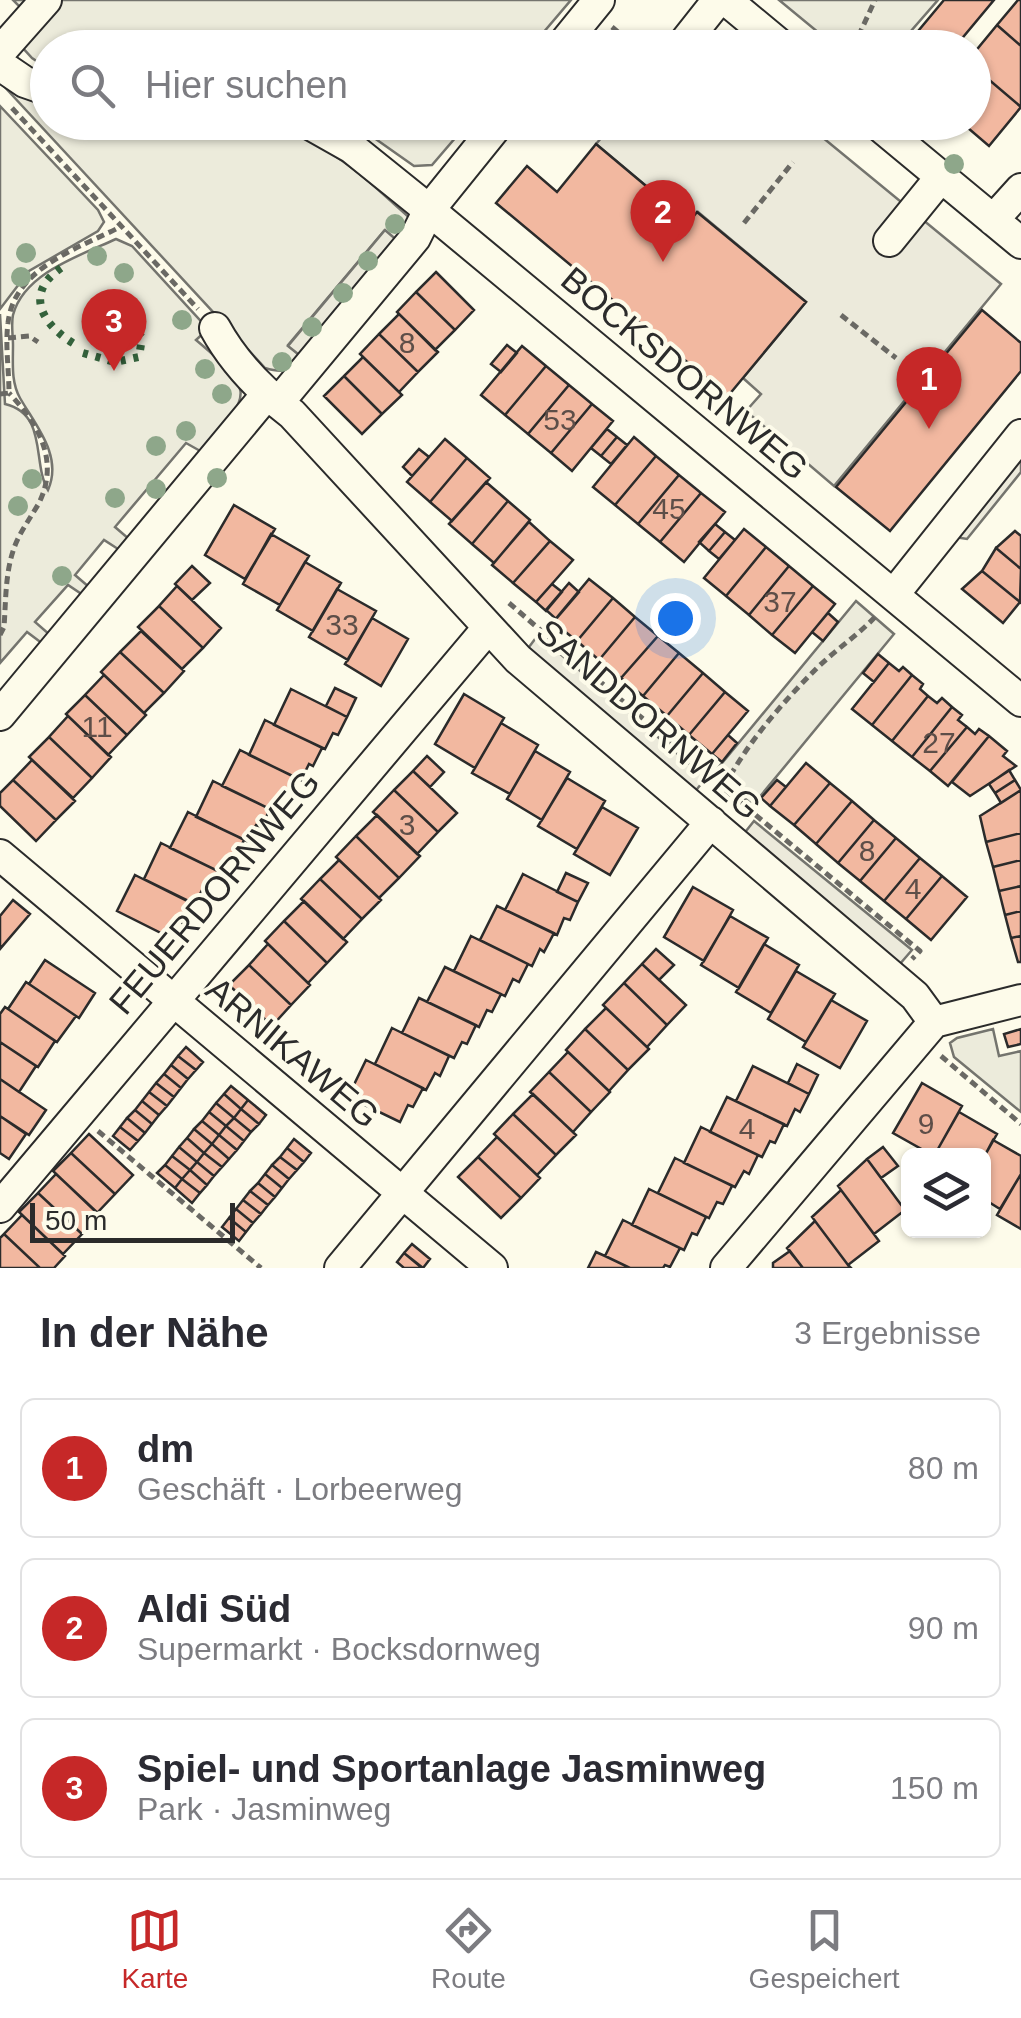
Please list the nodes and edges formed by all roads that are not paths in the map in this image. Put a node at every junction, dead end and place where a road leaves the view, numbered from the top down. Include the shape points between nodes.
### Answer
1 (46, 0) edge
2 (599, 0) edge
3 (722, 0) edge
4 (575, 30) edge
5 (696, 30) edge
6 (761, 30) edge
7 (0, 52) edge
8 (0, 65) edge
9 (30, 84) edge
10 (338, 140) edge
11 (485, 140) edge
12 (897, 140) edge
13 (941, 177) junction
14 (1021, 189) edge
15 (429, 210) junction
16 (993, 220) junction
17 (889, 241) dead end
18 (1021, 242) edge
19 (214, 328) road end
20 (273, 399) junction
21 (1021, 435) edge
22 (884, 606) junction
23 (488, 628) junction
24 (1018, 690) edge
25 (0, 715) edge
26 (711, 822) junction
27 (0, 855) edge
28 (172, 1000) junction
29 (1021, 1000) edge
30 (928, 1029) junction
31 (402, 1193) junction
32 (0, 1207) edge
33 (340, 1268) edge
34 (492, 1268) edge
35 (726, 1268) edge

1 - 7 street
2 - 4 street
3 - 5 street
3 - 6 street
8 - 9 street
10 - 15 street, BOCKSDORNWEG
11 - 15 street
12 - 13 street
13 - 16 street
13 - 17 street
14 - 16 street
15 - 20 street via 415,238
15 - 22 street, BOCKSDORNWEG
16 - 18 street
19 - 20 street, SANDDORNWEG
20 - 23 street, SANDDORNWEG
20 - 25 street
21 - 22 street
22 - 24 street, BOCKSDORNWEG
23 - 26 street, SANDDORNWEG
23 - 28 street, FEUERDORNWEG
26 - 30 street, SANDDORNWEG via 915,996
26 - 31 street
27 - 28 street, ARNIKAWEG
28 - 31 street, ARNIKAWEG
28 - 32 street, FEUERDORNWEG
29 - 30 street
30 - 35 street
31 - 33 street
31 - 34 street, ARNIKAWEG

